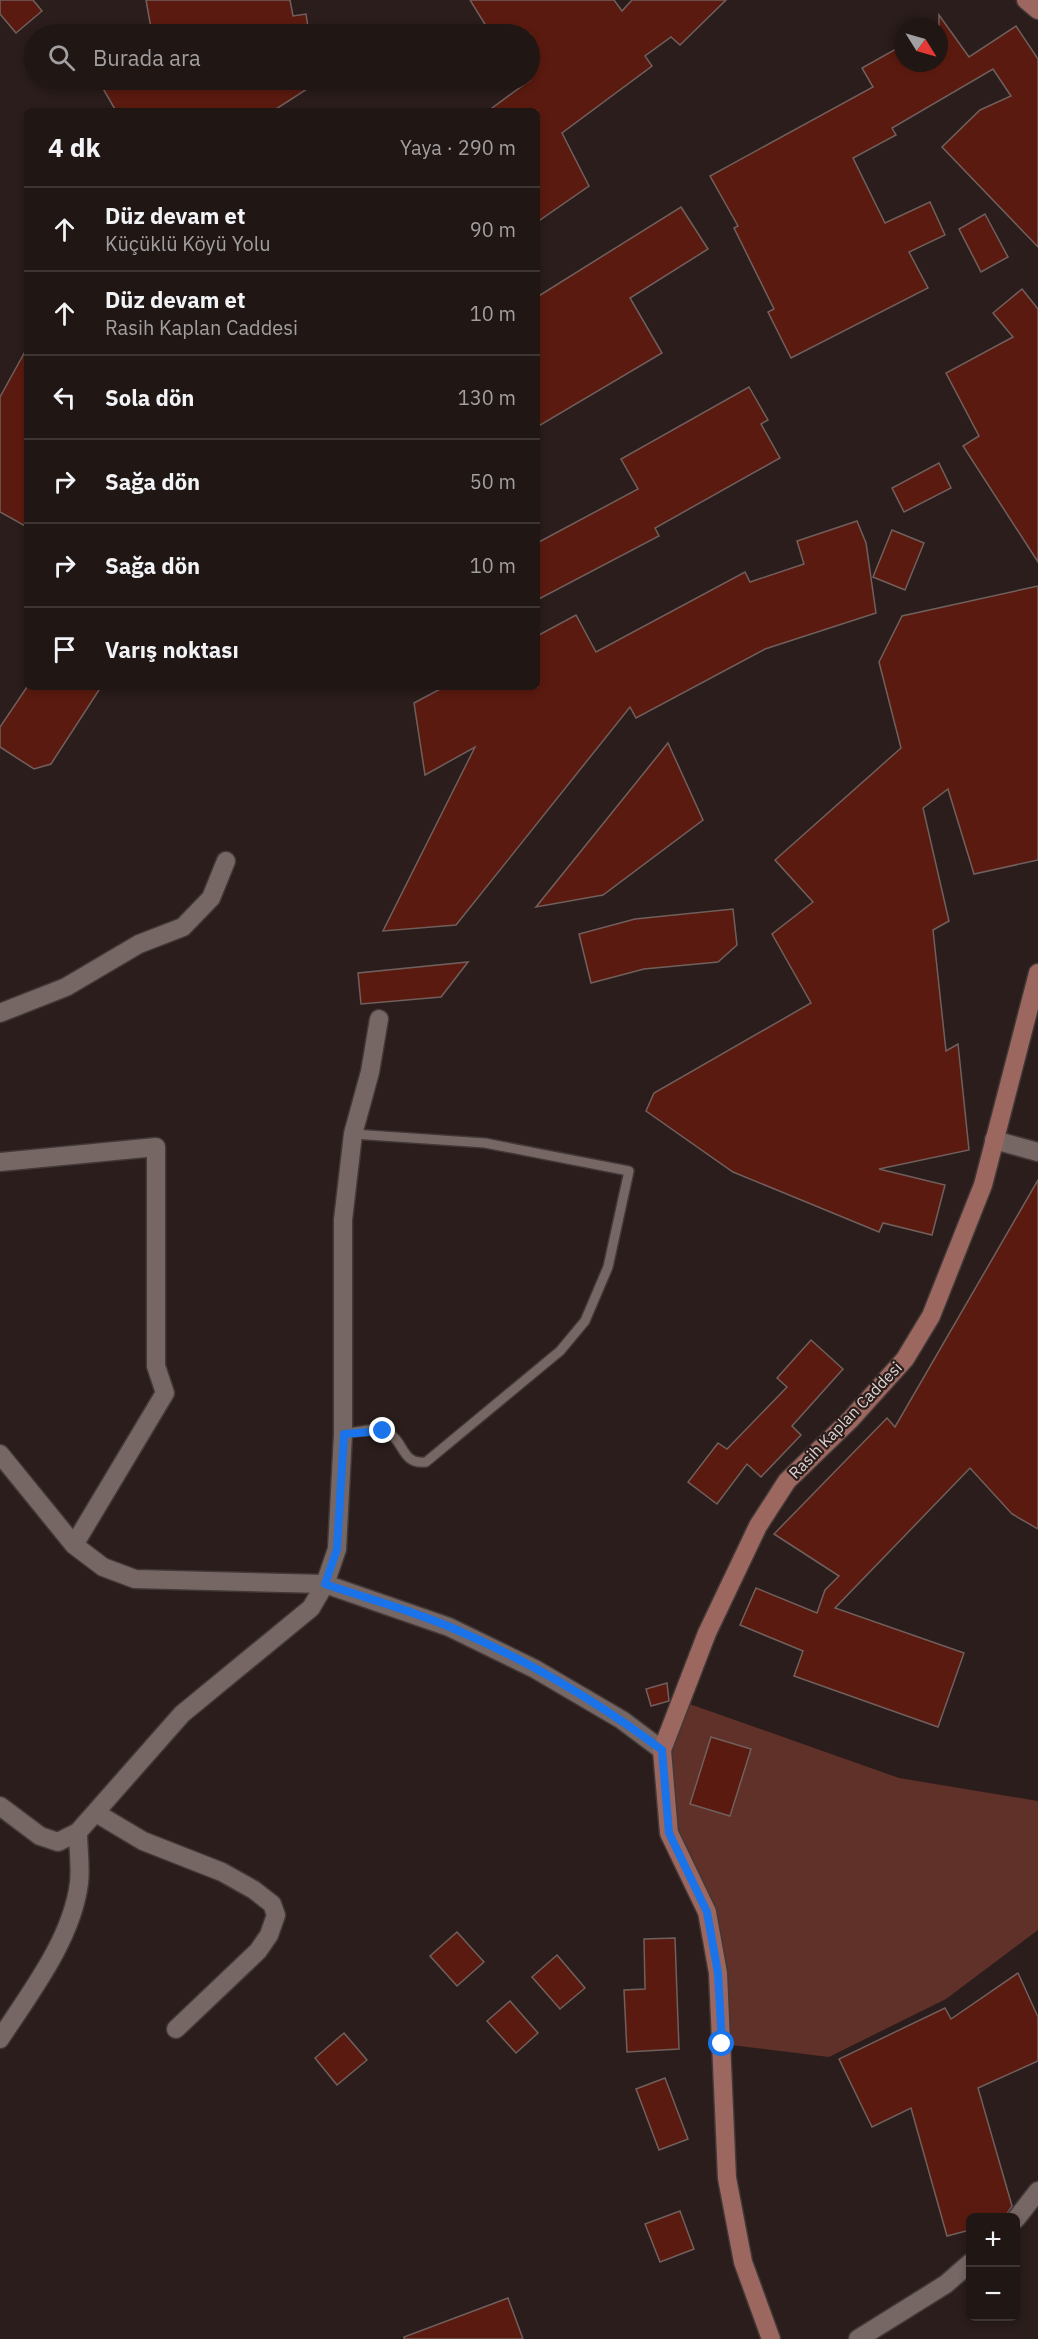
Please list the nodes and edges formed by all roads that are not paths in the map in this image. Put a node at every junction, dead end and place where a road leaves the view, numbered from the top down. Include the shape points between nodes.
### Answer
1 (1026, 0) edge
2 (1038, 10) edge
3 (226, 861) dead end
4 (1038, 973) edge
5 (0, 1013) edge
6 (379, 1019) dead end
7 (353, 1134) junction
8 (994, 1140) junction
9 (1038, 1152) edge
10 (0, 1162) edge
11 (344, 1434) junction
12 (0, 1454) edge
13 (74, 1545) junction
14 (325, 1584) junction
15 (662, 1750) junction
16 (0, 1806) edge
17 (96, 1813) junction
18 (78, 1832) junction
19 (176, 2029) dead end
20 (0, 2039) edge
21 (1038, 2191) edge
22 (1020, 2214) edge
23 (966, 2266) edge
24 (771, 2339) edge
25 (858, 2339) edge

1 - 2 street
3 - 5 street via 212,898 183,927 140,944 66,987
4 - 8 street, Rasih Kaplan Caddesi
6 - 7 street
7 - 11 street via 343,1220
7 - 11 lane via 494,1144 629,1171 602,1284 585,1321 560,1351 426,1462 407,1458 393,1437 383,1431
8 - 9 street
8 - 15 street, Rasih Kaplan Caddesi via 983,1185 931,1316 905,1359 787,1481 758,1526 707,1633
10 - 13 street via 156,1147 156,1366 165,1393
11 - 14 street via 337,1549
12 - 13 street
13 - 14 street via 104,1567 135,1579
14 - 15 street via 449,1627 535,1668 622,1720
14 - 17 street via 311,1608 182,1714
15 - 24 street, Rasih Kaplan Caddesi via 669,1833 707,1912 718,1973 727,2178 743,2262
16 - 18 street via 15,1820 58,1842
17 - 18 street
17 - 19 street via 143,1841 222,1872 272,1904 276,1915 258,1951
18 - 20 street via 79,1882 72,1910 52,1954
21 - 22 street
23 - 25 street via 946,2284

